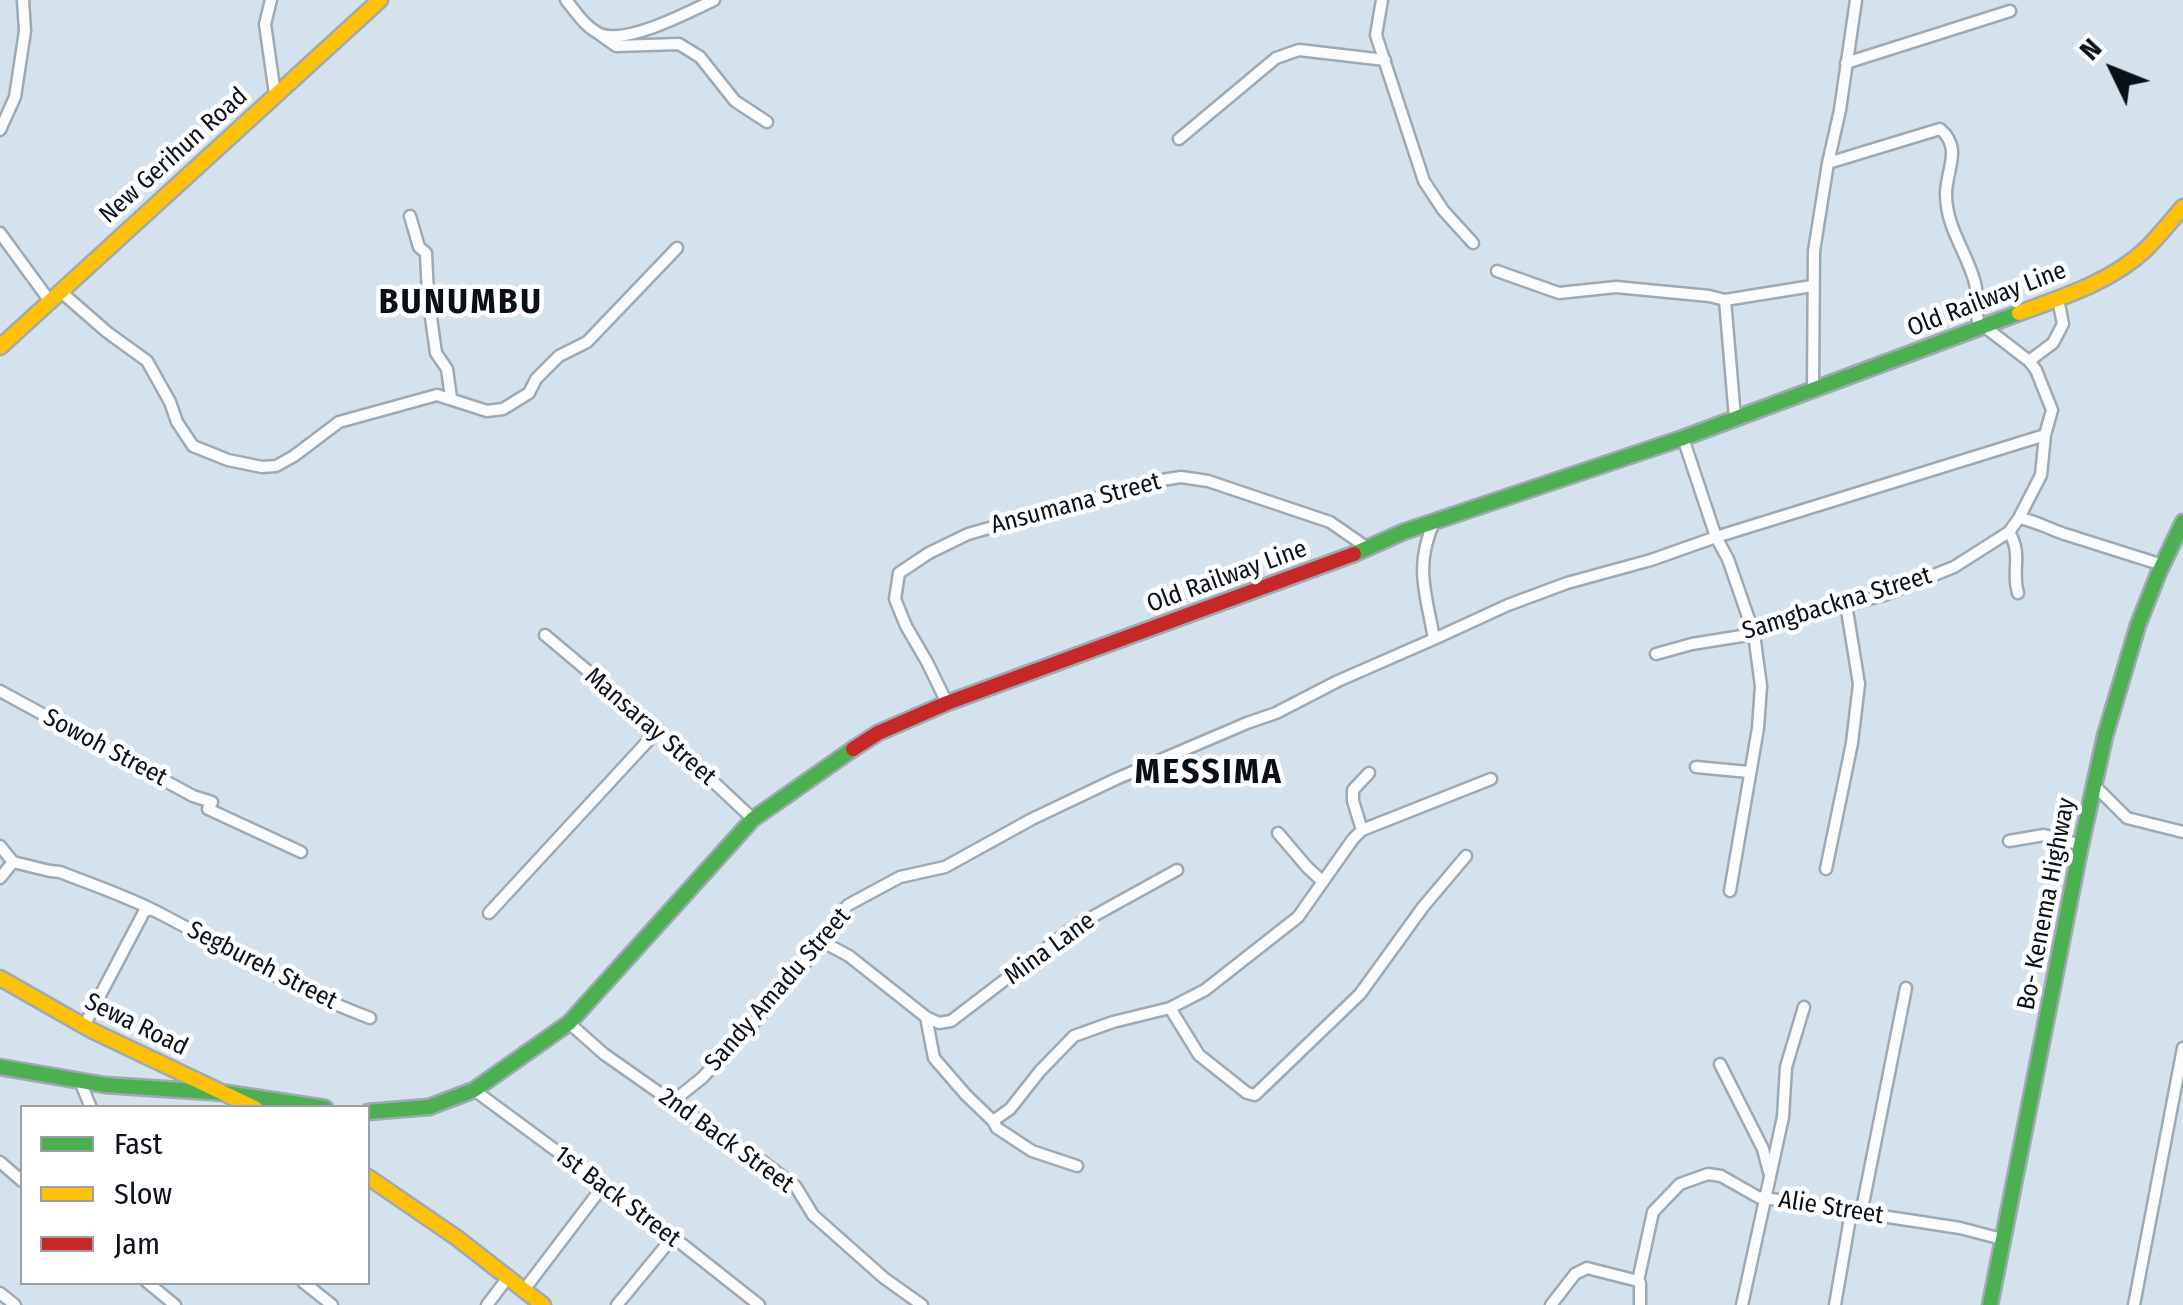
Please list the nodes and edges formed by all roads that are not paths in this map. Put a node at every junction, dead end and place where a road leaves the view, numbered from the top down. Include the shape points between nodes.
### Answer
1 (23, 0) edge
2 (271, 0) edge
3 (380, 0) edge
4 (566, 0) edge
5 (714, 0) edge
6 (1856, 0) edge
7 (1383, 1) edge
8 (2010, 11) dead end
9 (592, 28) junction
10 (1384, 60) junction
11 (1846, 63) junction
12 (275, 94) junction
13 (768, 122) dead end
14 (0, 130) edge
15 (1179, 139) dead end
16 (1828, 162) junction
17 (2183, 207) edge
18 (410, 216) dead end
19 (0, 233) edge
20 (1473, 243) dead end
21 (678, 248) dead end
22 (1497, 271) dead end
23 (1812, 286) junction
24 (55, 296) junction
25 (2058, 299) junction
26 (1724, 300) junction
27 (1983, 328) junction
28 (0, 347) edge
29 (2029, 361) junction
30 (1813, 388) junction
31 (451, 398) junction
32 (1735, 418) junction
33 (2044, 434) junction
34 (1683, 438) junction
35 (2020, 518) junction
36 (1434, 522) junction
37 (2183, 522) edge
38 (2009, 532) junction
39 (1716, 537) junction
40 (1369, 550) junction
41 (2162, 565) junction
42 (2018, 593) dead end
43 (1846, 604) junction
44 (1754, 634) junction
45 (545, 636) dead end
46 (1434, 639) junction
47 (1656, 654) dead end
48 (0, 691) edge
49 (947, 703) junction
50 (658, 730) junction
51 (1696, 766) dead end
52 (1750, 772) junction
53 (1368, 773) dead end
54 (1491, 779) dead end
55 (2094, 785) junction
56 (753, 819) junction
57 (1362, 830) junction
58 (2183, 832) edge
59 (1278, 833) dead end
60 (2009, 841) dead end
61 (2081, 844) junction
62 (0, 846) edge
63 (301, 852) dead end
64 (1466, 856) dead end
65 (13, 862) junction
66 (1826, 869) dead end
67 (1177, 870) dead end
68 (0, 878) edge
69 (1322, 881) junction
70 (1730, 891) dead end
71 (156, 911) junction
72 (489, 912) dead end
73 (823, 942) junction
74 (0, 978) edge
75 (1906, 988) dead end
76 (1804, 1007) dead end
77 (1170, 1008) junction
78 (926, 1017) junction
79 (370, 1018) dead end
80 (568, 1023) junction
81 (84, 1026) junction
82 (2183, 1048) edge
83 (1720, 1064) dead end
84 (0, 1067) edge
85 (80, 1081) junction
86 (474, 1090) junction
87 (226, 1093) junction
88 (672, 1102) junction
89 (90, 1105) edge
90 (248, 1105) edge
91 (306, 1105) edge
92 (370, 1112) edge
93 (993, 1121) junction
94 (0, 1162) edge
95 (1077, 1166) dead end
96 (1771, 1177) junction
97 (370, 1178) edge
98 (20, 1179) edge
99 (604, 1186) junction
100 (1766, 1198) junction
101 (1856, 1213) junction
102 (672, 1237) junction
103 (2002, 1239) junction
104 (510, 1276) junction
105 (1638, 1280) junction
106 (151, 1285) edge
107 (307, 1285) edge
108 (524, 1290) junction
109 (0, 1292) edge
110 (15, 1305) edge
111 (175, 1305) edge
112 (332, 1305) edge
113 (486, 1305) edge
114 (542, 1305) edge
115 (617, 1305) edge
116 (758, 1305) edge
117 (922, 1305) edge
118 (1551, 1305) edge
119 (1640, 1305) edge
120 (1742, 1305) edge
121 (1835, 1305) edge
122 (1990, 1305) edge
123 (2134, 1305) edge

1 - 14 street via 26,31 14,97
2 - 12 street via 266,24
3 - 12 main road, New Gerihun Road
4 - 9 street
5 - 9 street via 620,36
6 - 11 street
7 - 10 street via 1376,35
8 - 11 street
9 - 13 street via 616,46 679,44 700,57 735,101
10 - 15 street via 1299,50 1276,58
10 - 20 street via 1424,181
11 - 16 street
12 - 24 main road, New Gerihun Road
16 - 23 street
16 - 27 street via 1940,129 1949,137 1949,219 1977,288
17 - 25 main road, Old Railway Line via 2145,250
18 - 31 street via 426,253 436,353 447,369
19 - 24 street
21 - 31 street via 587,342 559,356 529,393 503,409
22 - 26 street via 1559,293 1616,288
23 - 26 street
23 - 30 street
24 - 28 main road, New Gerihun Road
24 - 31 street via 147,362 193,446 228,460 276,466 339,422 437,395
25 - 27 main road, Old Railway Line
25 - 29 street via 2063,324 2053,343
26 - 32 street
27 - 29 street
27 - 30 main road, Old Railway Line
29 - 33 street, Samgbackna Street via 2052,410
30 - 32 main road, Old Railway Line
32 - 34 main road, Old Railway Line
33 - 35 street, Samgbackna Street via 2041,475
33 - 39 street, Sandy Amadu Street
34 - 36 main road, Old Railway Line
34 - 39 street
35 - 38 street, Samgbackna Street
35 - 41 street
36 - 40 main road, Old Railway Line
36 - 46 street via 1423,549 1422,581
37 - 41 main road, Bo- Kenema Highway
38 - 42 street via 2019,560
38 - 43 street, Samgbackna Street via 1954,567
39 - 44 street
39 - 46 street, Sandy Amadu Street via 1567,583
40 - 49 main road, Old Railway Line
40 - 49 street, Ansumana Street via 1330,522 1180,477 968,534 899,573 895,599
41 - 55 main road, Bo- Kenema Highway via 2135,630
43 - 44 street, Samgbackna Street
43 - 66 street via 1859,684
44 - 47 street, Samgbackna Street
44 - 52 street via 1761,686
45 - 50 street, Mansaray Street
46 - 73 street, Sandy Amadu Street via 1116,779 944,867 900,877 842,910
48 - 63 street, Sowoh Street via 212,802 208,810
49 - 56 main road, Old Railway Line via 878,733
50 - 56 street, Mansaray Street
50 - 72 street
51 - 52 street
52 - 70 street
53 - 57 street via 1353,790
54 - 57 street
55 - 58 street via 2128,818
55 - 61 main road, Bo- Kenema Highway
56 - 80 main road, Old Railway Line
57 - 69 street
59 - 69 street
60 - 61 street via 2044,835
61 - 103 main road, Bo- Kenema Highway
62 - 65 street
64 - 77 street via 1360,994 1256,1095 1198,1055
65 - 68 street
65 - 71 street, Segbureh Street via 60,872
67 - 78 street, Mina Lane via 1074,927 951,1022
69 - 77 street via 1298,917 1205,990
71 - 79 street, Segbureh Street
71 - 81 street via 145,910
73 - 78 street
73 - 88 street, Sandy Amadu Street via 754,1024
74 - 81 main road, Sewa Road
75 - 101 street
76 - 96 street via 1786,1067
77 - 93 street via 1074,1036
78 - 93 street via 934,1058
80 - 86 main road, Old Railway Line
80 - 88 street, 2nd Back Street
81 - 87 main road, Sewa Road
82 - 123 street
83 - 96 street
84 - 85 main road
85 - 87 main road
85 - 89 street
86 - 92 main road, Old Railway Line via 430,1108
86 - 99 street, 1st Back Street
87 - 90 main road, Sewa Road
87 - 91 main road
88 - 117 street, 2nd Back Street via 796,1187 813,1215
93 - 95 street via 1032,1152
94 - 98 street
96 - 100 street
97 - 104 main road
99 - 102 street, 1st Back Street
99 - 108 street
100 - 101 street, Alie Street
100 - 105 street, Alie Street via 1721,1176 1680,1184 1653,1212
100 - 120 street
101 - 103 street, Alie Street
101 - 121 street
102 - 115 street
102 - 116 street, 1st Back Street
103 - 122 main road, Bo- Kenema Highway
104 - 108 main road
104 - 113 street
105 - 118 street via 1587,1268
105 - 119 street, Alie Street
106 - 111 street
107 - 112 street
108 - 114 main road
109 - 110 street

